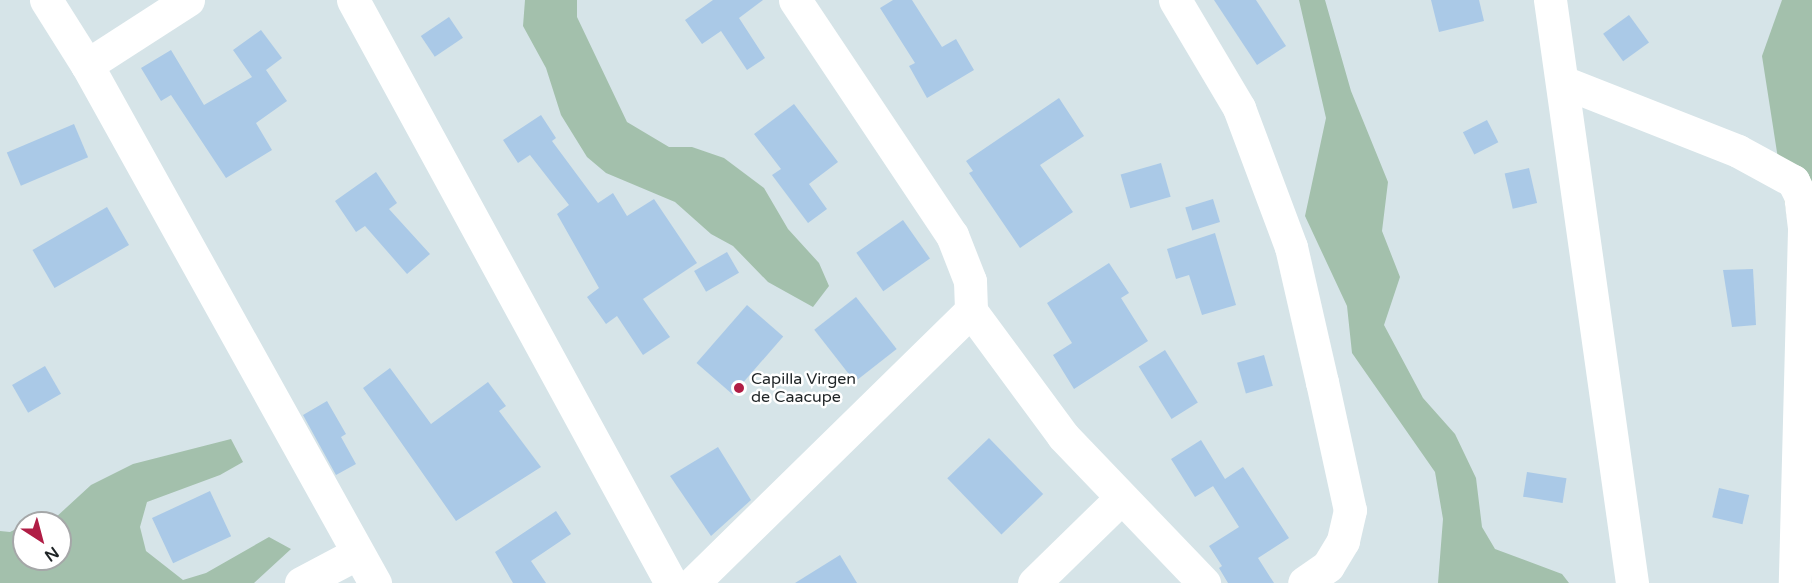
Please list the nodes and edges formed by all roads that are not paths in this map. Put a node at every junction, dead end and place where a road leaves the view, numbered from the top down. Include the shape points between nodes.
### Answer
1 (46, 0) edge
2 (188, 0) edge
3 (353, 0) edge
4 (795, 0) edge
5 (1174, 0) edge
6 (1550, 0) edge
7 (87, 65) junction
8 (1563, 82) junction
9 (971, 311) junction
10 (1120, 499) junction
11 (358, 553) junction
12 (1322, 577) edge
13 (301, 583) edge
14 (375, 583) edge
15 (671, 583) edge
16 (693, 583) edge
17 (1034, 583) edge
18 (1204, 583) edge
19 (1632, 583) edge
20 (1795, 583) edge

1 - 7 street
2 - 7 street
3 - 15 street
4 - 9 street via 952,235 970,281
5 - 12 street via 1239,108 1291,247 1350,510 1343,541
6 - 8 street
7 - 11 street
8 - 19 street
8 - 20 street via 1738,151 1793,181 1800,195 1804,230
9 - 10 street via 1063,436
9 - 16 street
10 - 17 street
10 - 18 street
11 - 13 street
11 - 14 street

